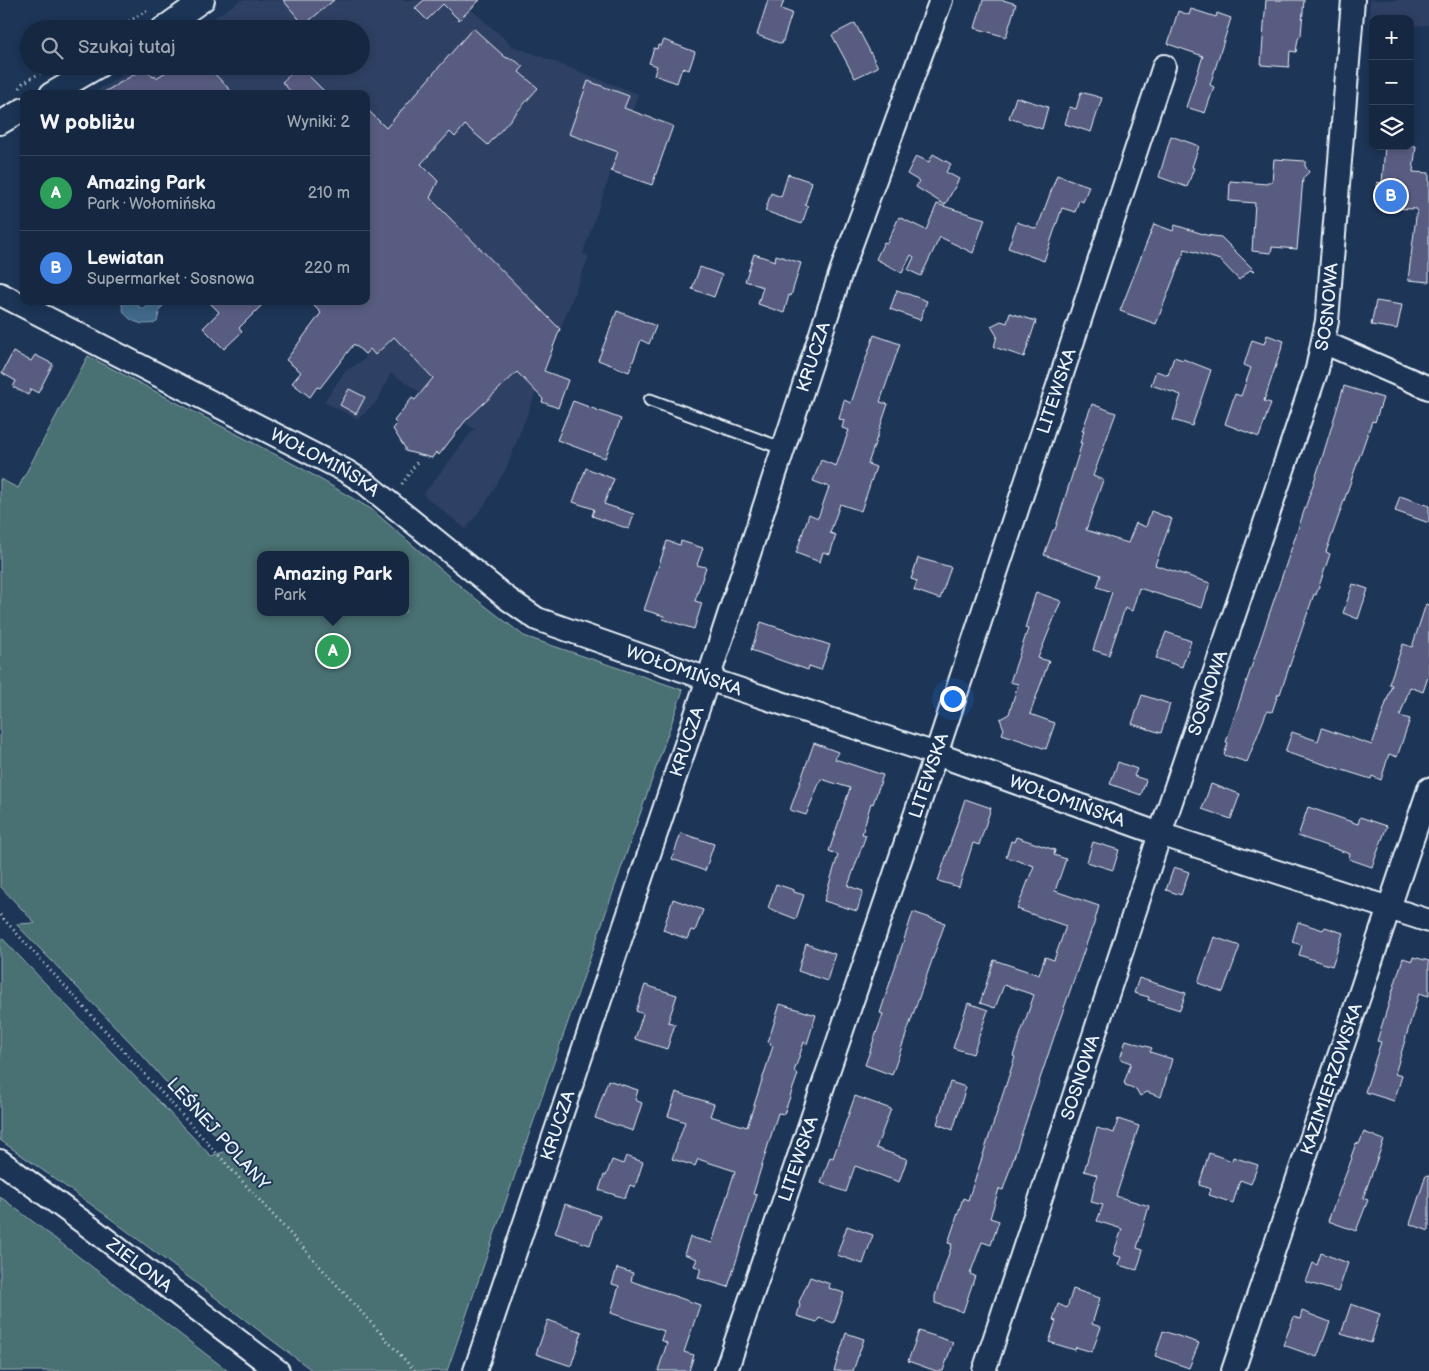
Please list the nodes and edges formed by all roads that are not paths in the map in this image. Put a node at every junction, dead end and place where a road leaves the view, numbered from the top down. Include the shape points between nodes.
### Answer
1 (203, 0) edge
2 (941, 0) edge
3 (1353, 0) edge
4 (175, 20) edge
5 (1164, 66) dead end
6 (84, 75) edge
7 (58, 90) edge
8 (20, 101) edge
9 (0, 123) edge
10 (0, 294) edge
11 (20, 304) edge
12 (21, 305) edge
13 (1323, 342) junction
14 (1429, 388) edge
15 (650, 400) dead end
16 (784, 449) junction
17 (708, 679) junction
18 (936, 754) junction
19 (1429, 789) edge
20 (1160, 834) junction
21 (1390, 908) junction
22 (1429, 921) edge
23 (0, 1160) edge
24 (278, 1371) edge
25 (475, 1371) edge
26 (726, 1371) edge
27 (984, 1371) edge
28 (1233, 1371) edge

1 - 4 street
2 - 16 street, KRUCZA via 841,272
3 - 13 street, SOSNOWA via 1328,321
5 - 18 street, LITEWSKA
6 - 7 street
8 - 9 street
10 - 11 street, WOŁOMIŃSKA
12 - 17 street, WOŁOMIŃSKA via 352,475 537,619
13 - 14 street
13 - 20 street, SOSNOWA
15 - 16 lane
16 - 17 street, KRUCZA
17 - 18 street, WOŁOMIŃSKA
17 - 25 street, KRUCZA
18 - 20 street, WOŁOMIŃSKA
18 - 26 street, LITEWSKA
19 - 21 street, KAZIMIERZOWSKA
20 - 21 street, WOŁOMIŃSKA
20 - 27 street, SOSNOWA
21 - 22 street, WOŁOMIŃSKA
21 - 28 street, KAZIMIERZOWSKA
23 - 24 street, ZIELONA

